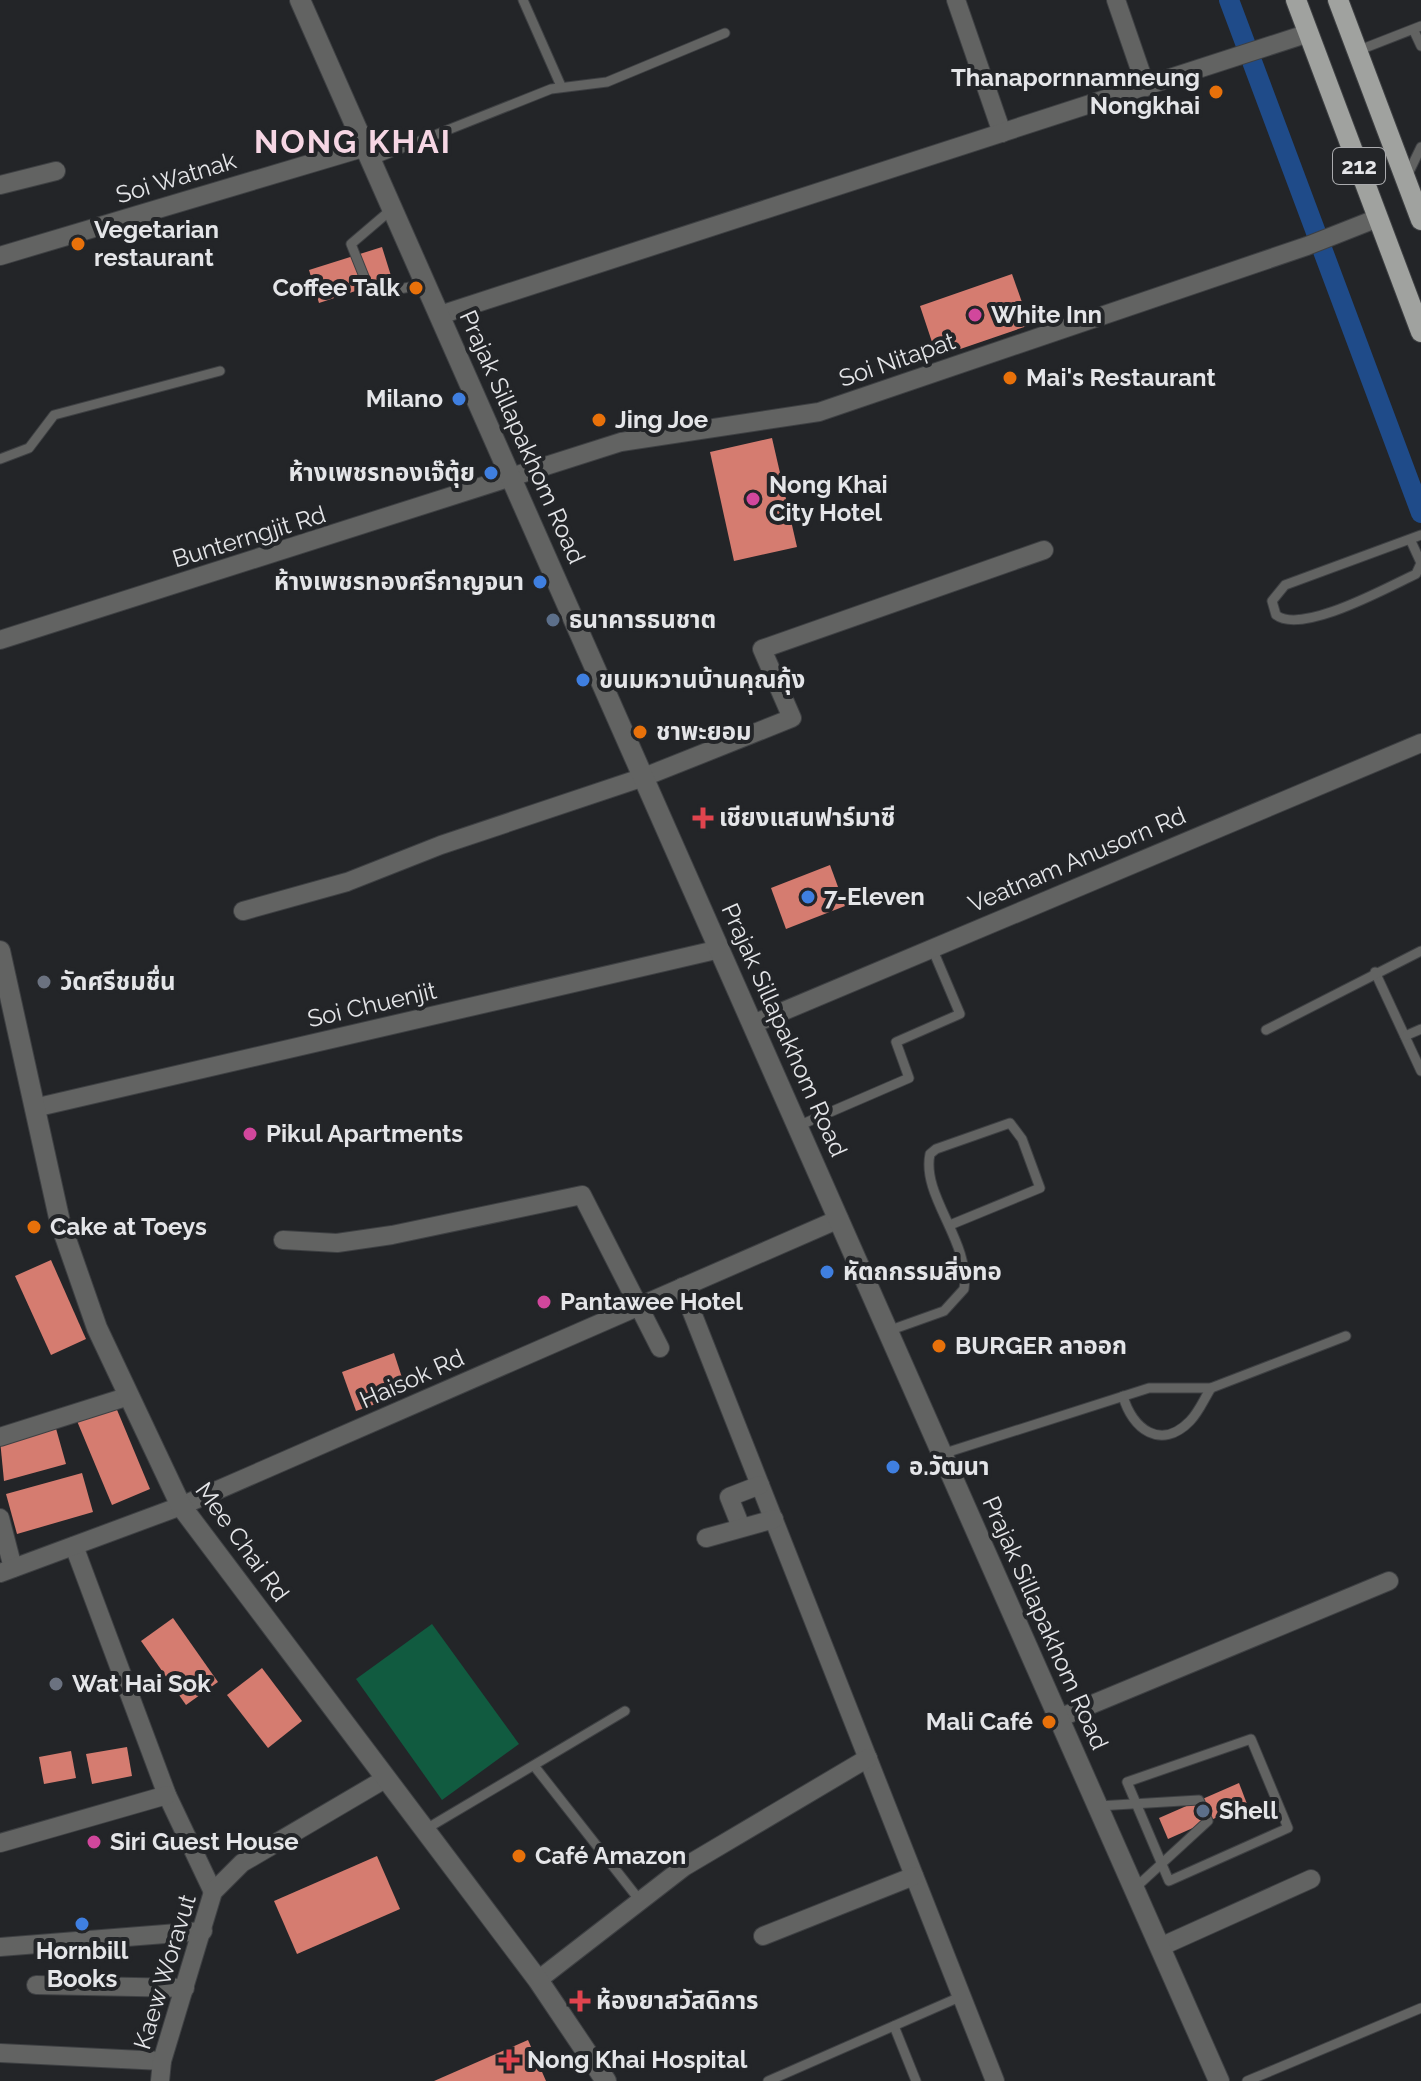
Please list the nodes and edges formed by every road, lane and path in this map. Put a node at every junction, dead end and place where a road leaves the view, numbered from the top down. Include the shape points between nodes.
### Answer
1 (300, 0) edge
2 (523, 0) edge
3 (956, 0) edge
4 (1116, 0) edge
5 (1296, 0) edge
6 (1338, 0) edge
7 (1418, 29) edge
8 (725, 33) dead end
9 (1309, 33) junction
10 (1421, 46) edge
11 (1357, 51) junction
12 (561, 86) junction
13 (1146, 87) junction
14 (1002, 133) junction
15 (1421, 147) edge
16 (369, 153) junction
17 (56, 171) dead end
18 (1406, 179) junction
19 (0, 185) edge
20 (393, 208) junction
21 (1378, 218) junction
22 (1421, 220) edge
23 (0, 256) edge
24 (427, 284) junction
25 (440, 315) junction
26 (1421, 332) edge
27 (220, 371) dead end
28 (0, 459) edge
29 (513, 479) junction
30 (1417, 536) edge
31 (1044, 550) dead end
32 (0, 640) edge
33 (1421, 743) edge
34 (644, 777) junction
35 (243, 911) dead end
36 (932, 947) junction
37 (720, 949) junction
38 (0, 951) edge
39 (1421, 951) edge
40 (1375, 972) junction
41 (753, 1024) junction
42 (1421, 1029) edge
43 (1266, 1030) dead end
44 (1405, 1036) junction
45 (1421, 1071) edge
46 (34, 1108) junction
47 (798, 1126) junction
48 (839, 1219) junction
49 (950, 1225) junction
50 (283, 1240) dead end
51 (682, 1287) junction
52 (641, 1306) junction
53 (888, 1331) junction
54 (1346, 1336) dead end
55 (660, 1348) dead end
56 (1211, 1388) junction
57 (1123, 1396) junction
58 (126, 1397) junction
59 (0, 1437) edge
60 (941, 1454) junction
61 (760, 1485) junction
62 (181, 1506) junction
63 (0, 1518) edge
64 (774, 1519) junction
65 (741, 1527) junction
66 (706, 1538) dead end
67 (74, 1546) junction
68 (6, 1570) edge
69 (1389, 1581) dead end
70 (625, 1711) dead end
71 (1059, 1718) junction
72 (868, 1758) junction
73 (535, 1767) junction
74 (385, 1779) junction
75 (167, 1795) junction
76 (1135, 1802) junction
77 (1098, 1806) junction
78 (423, 1831) junction
79 (0, 1843) edge
80 (1161, 1865) junction
81 (914, 1876) junction
82 (1311, 1879) dead end
83 (1134, 1889) junction
84 (213, 1892) junction
85 (641, 1902) junction
86 (203, 1931) junction
87 (763, 1936) dead end
88 (0, 1947) edge
89 (1160, 1947) junction
90 (538, 1980) junction
91 (36, 1985) dead end
92 (185, 1988) junction
93 (962, 1996) junction
94 (1421, 2008) edge
95 (894, 2026) junction
96 (0, 2053) edge
97 (162, 2061) junction
98 (1213, 2079) edge
99 (773, 2080) edge
100 (160, 2081) edge
101 (606, 2081) edge
102 (916, 2081) edge
103 (995, 2081) edge
104 (1247, 2081) edge

1 - 16 street, Prajak Sillapakhom Road
2 - 12 lane
3 - 14 street
4 - 13 street
5 - 9 main road, 212
6 - 11 main road, 212
7 - 10 lane
7 - 11 lane
8 - 12 lane via 607,82
9 - 13 street
9 - 21 main road, 212
11 - 18 main road, 212
12 - 16 lane
13 - 14 street
14 - 25 street
15 - 18 lane
16 - 20 street, Prajak Sillapakhom Road
16 - 23 street, Soi Watnak
17 - 19 street
18 - 22 main road, 212
20 - 24 street, Prajak Sillapakhom Road
20 - 24 lane via 351,244 371,294
21 - 26 main road, 212
21 - 29 street, Soi Nitapat via 819,412 621,442
24 - 25 street, Prajak Sillapakhom Road
25 - 29 street, Prajak Sillapakhom Road
27 - 28 lane via 54,415 29,448
29 - 32 street, Bunterngjit Rd
29 - 34 street, Prajak Sillapakhom Road
30 - 30 lane via 1285,585 1272,601 1276,615 1295,621 1320,616 1416,574 1421,563
31 - 34 street via 762,649 792,718
33 - 36 street, Veatnam Anusorn Rd
34 - 35 street via 347,882
34 - 37 street, Prajak Sillapakhom Road
36 - 41 street, Veatnam Anusorn Rd
36 - 47 lane via 960,1014 896,1042 909,1078
37 - 41 street, Prajak Sillapakhom Road
37 - 46 street, Soi Chuenjit
38 - 46 street, Mee Chai Rd
39 - 40 lane
40 - 43 lane
40 - 44 lane
41 - 47 street, Prajak Sillapakhom Road
42 - 44 lane
44 - 45 lane
46 - 58 street, Mee Chai Rd via 60,1222
47 - 48 street, Prajak Sillapakhom Road
48 - 51 street, Haisok Rd
48 - 53 street, Prajak Sillapakhom Road
49 - 49 lane via 930,1177 930,1154 1010,1123 1022,1139 1040,1188
49 - 53 lane via 966,1277 958,1300 944,1311
50 - 52 street via 337,1243 392,1235 582,1195
51 - 52 street, Haisok Rd
51 - 61 street
52 - 55 street
52 - 62 street, Haisok Rd
53 - 60 street, Prajak Sillapakhom Road
54 - 56 lane
56 - 57 lane via 1149,1388
56 - 57 lane via 1190,1421 1159,1435 1132,1420
57 - 60 lane
58 - 59 street
58 - 62 street, Mee Chai Rd
60 - 71 street, Prajak Sillapakhom Road
61 - 64 street
61 - 65 street via 720,1500
62 - 67 street, Haisok Rd
62 - 74 street, Mee Chai Rd
63 - 68 street
64 - 65 street
64 - 72 street
65 - 66 street
67 - 68 street, Haisok Rd
67 - 75 street
69 - 71 street
70 - 73 lane
71 - 77 street, Prajak Sillapakhom Road
72 - 81 street
72 - 85 street via 684,1867
73 - 78 lane
73 - 85 lane
74 - 78 street, Mee Chai Rd
74 - 84 street, Kaew Woravut via 242,1863
75 - 79 street
75 - 84 street
76 - 77 lane
76 - 80 lane
76 - 80 lane via 1199,1800 1208,1821
76 - 80 lane via 1127,1782 1251,1739 1288,1828 1169,1881
77 - 83 street, Prajak Sillapakhom Road
78 - 90 street, Mee Chai Rd
80 - 83 lane
81 - 87 street
81 - 93 street
82 - 89 street
83 - 89 street, Prajak Sillapakhom Road
84 - 86 street, Kaew Woravut
85 - 90 street
86 - 88 street
86 - 92 street, Kaew Woravut
89 - 98 street, Prajak Sillapakhom Road
90 - 101 street, Mee Chai Rd
91 - 92 street
92 - 97 street, Kaew Woravut
93 - 95 lane
93 - 103 street
94 - 104 lane
95 - 99 lane
95 - 102 lane
96 - 97 street
97 - 100 street, Kaew Woravut

